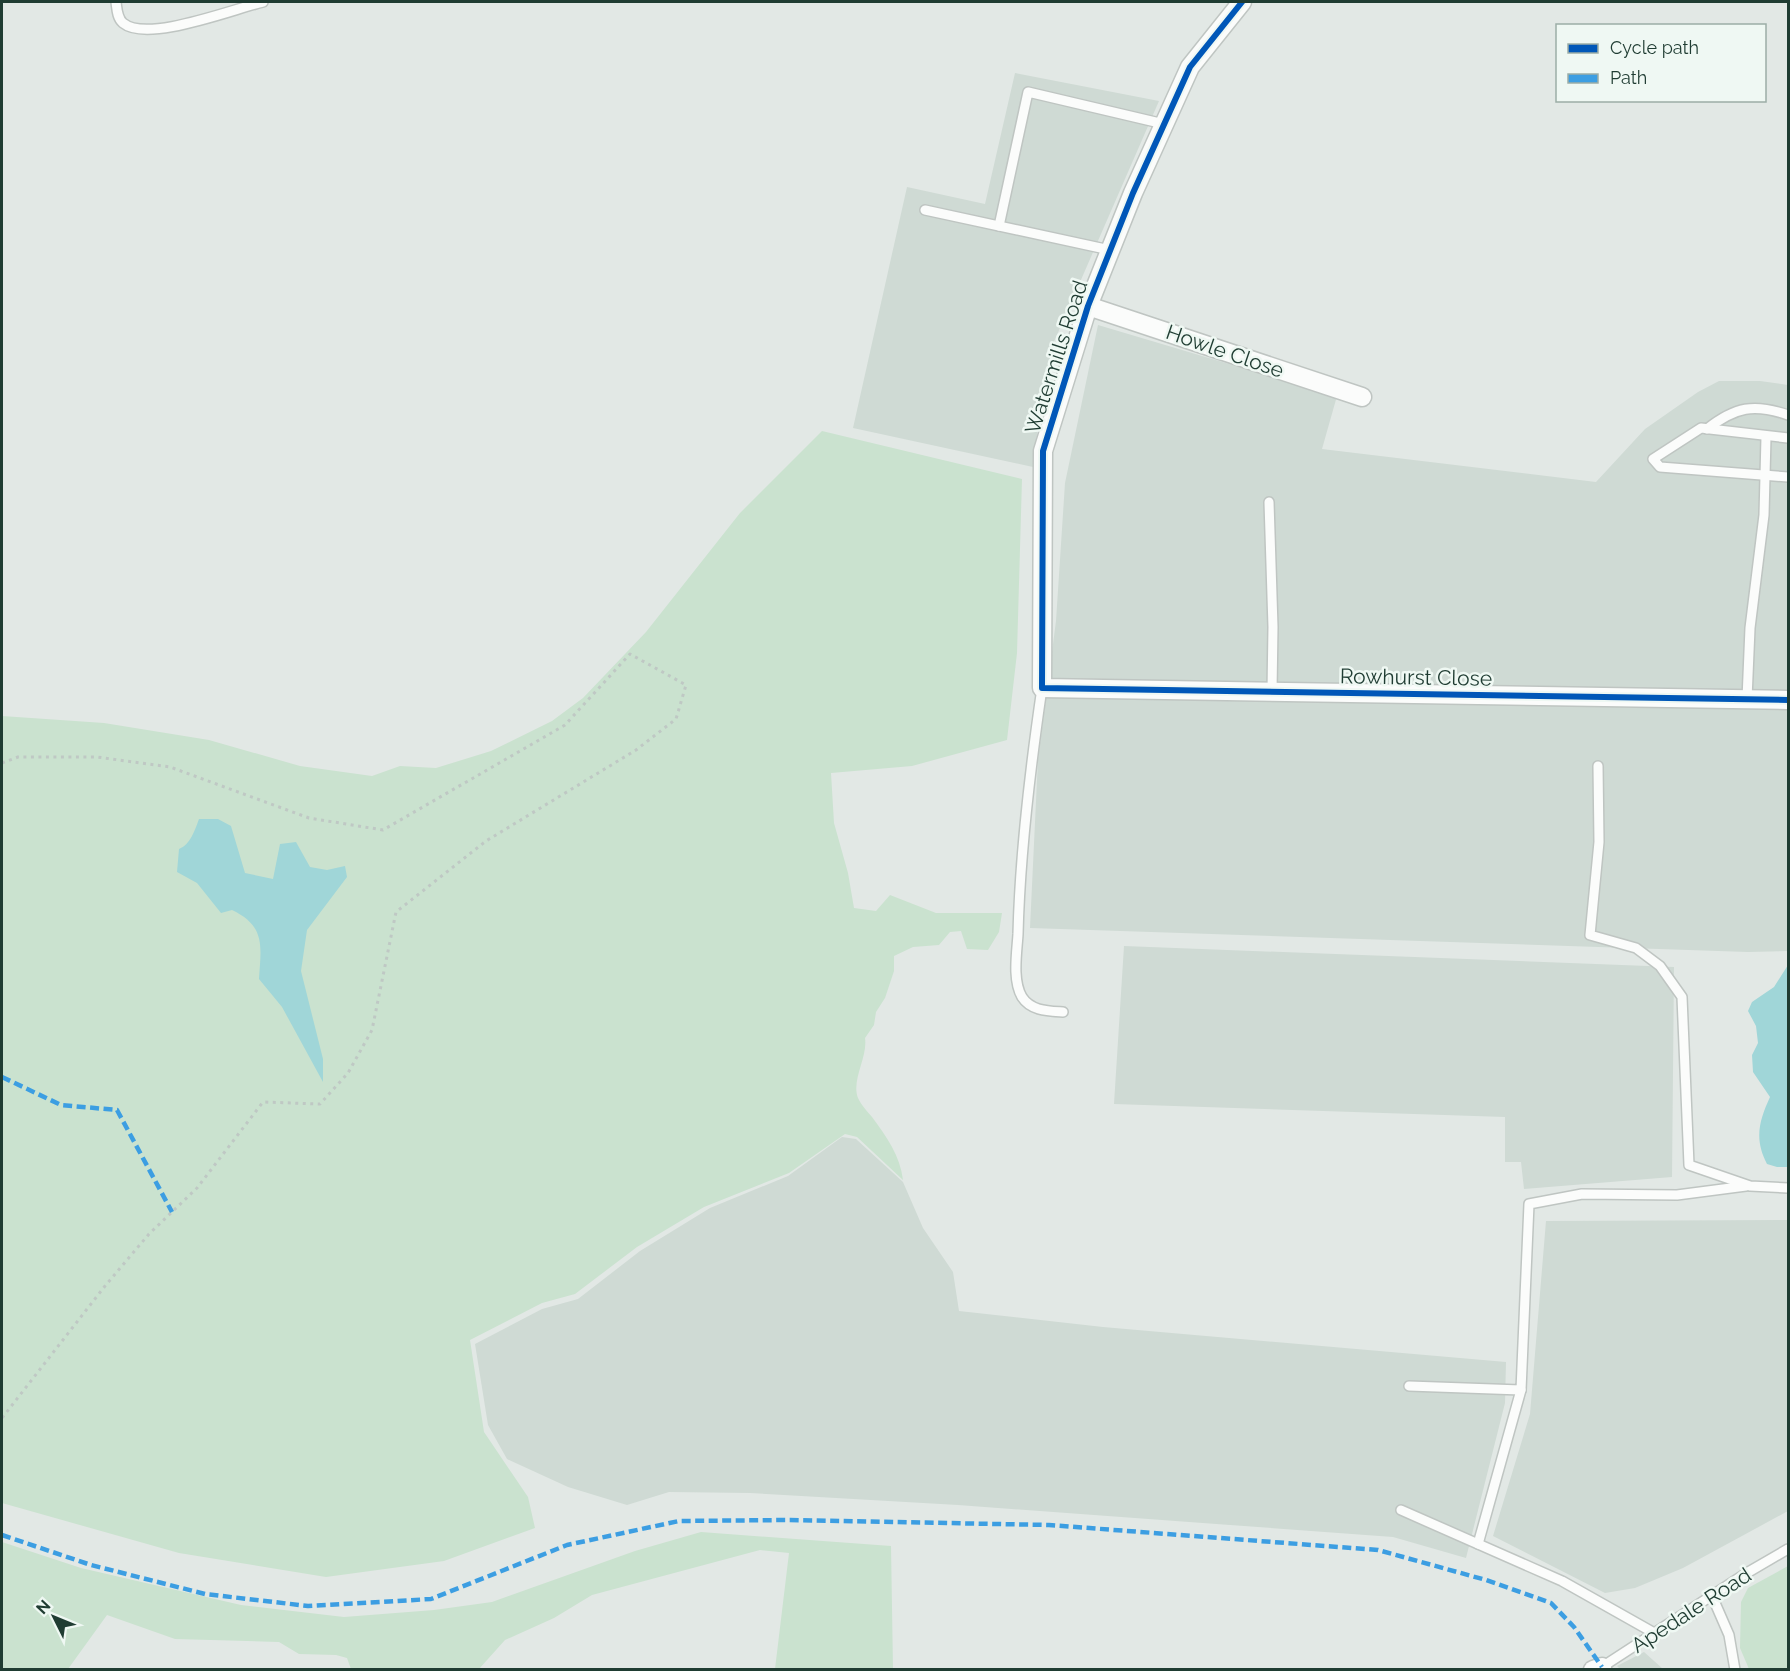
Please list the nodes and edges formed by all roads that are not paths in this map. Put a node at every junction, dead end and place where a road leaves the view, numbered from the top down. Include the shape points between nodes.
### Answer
1 (116, 2) edge
2 (263, 2) edge
3 (1242, 2) edge
4 (1164, 124) junction
5 (924, 210) dead end
6 (999, 226) junction
7 (1110, 250) junction
8 (1088, 306) junction
9 (1362, 397) dead end
10 (1788, 415) edge
11 (1707, 429) junction
12 (1766, 437) junction
13 (1788, 438) edge
14 (1765, 475) junction
15 (1788, 477) edge
16 (1269, 502) dead end
17 (1042, 688) junction
18 (1272, 692) junction
19 (1747, 699) junction
20 (1788, 700) edge
21 (1598, 766) dead end
22 (1063, 1012) dead end
23 (1750, 1186) junction
24 (1788, 1188) edge
25 (1409, 1386) dead end
26 (1521, 1390) junction
27 (1401, 1510) dead end
28 (1478, 1544) junction
29 (1788, 1549) edge
30 (1712, 1596) junction
31 (1656, 1634) junction
32 (1597, 1668) edge
33 (1735, 1670) edge

1 - 2 lane via 124,24 158,30
3 - 4 street, Watermills Road via 1190,67
4 - 6 lane via 1029,92
4 - 7 street, Watermills Road
5 - 6 lane
6 - 7 lane
7 - 8 street, Watermills Road
8 - 9 street, Howle Close
8 - 17 street, Watermills Road via 1042,451
10 - 11 lane via 1749,407 1726,414
11 - 12 lane
11 - 14 lane via 1701,428 1653,459 1660,467
12 - 13 lane
12 - 14 lane
14 - 15 lane
14 - 19 lane
16 - 18 lane
17 - 18 street, Rowhurst Close
17 - 22 lane via 1020,877 1018,989 1031,1006
18 - 19 street, Rowhurst Close
19 - 20 street, Rowhurst Close
21 - 23 lane via 1599,842 1590,935 1636,948 1660,966 1682,998 1689,1166
23 - 24 lane
23 - 26 lane via 1677,1195 1582,1194 1529,1204
25 - 26 lane
26 - 28 lane
27 - 28 lane
28 - 31 lane via 1562,1581
29 - 30 lane, Apedale Road
30 - 31 lane, Apedale Road
30 - 33 lane via 1729,1635
31 - 32 lane, Apedale Road

